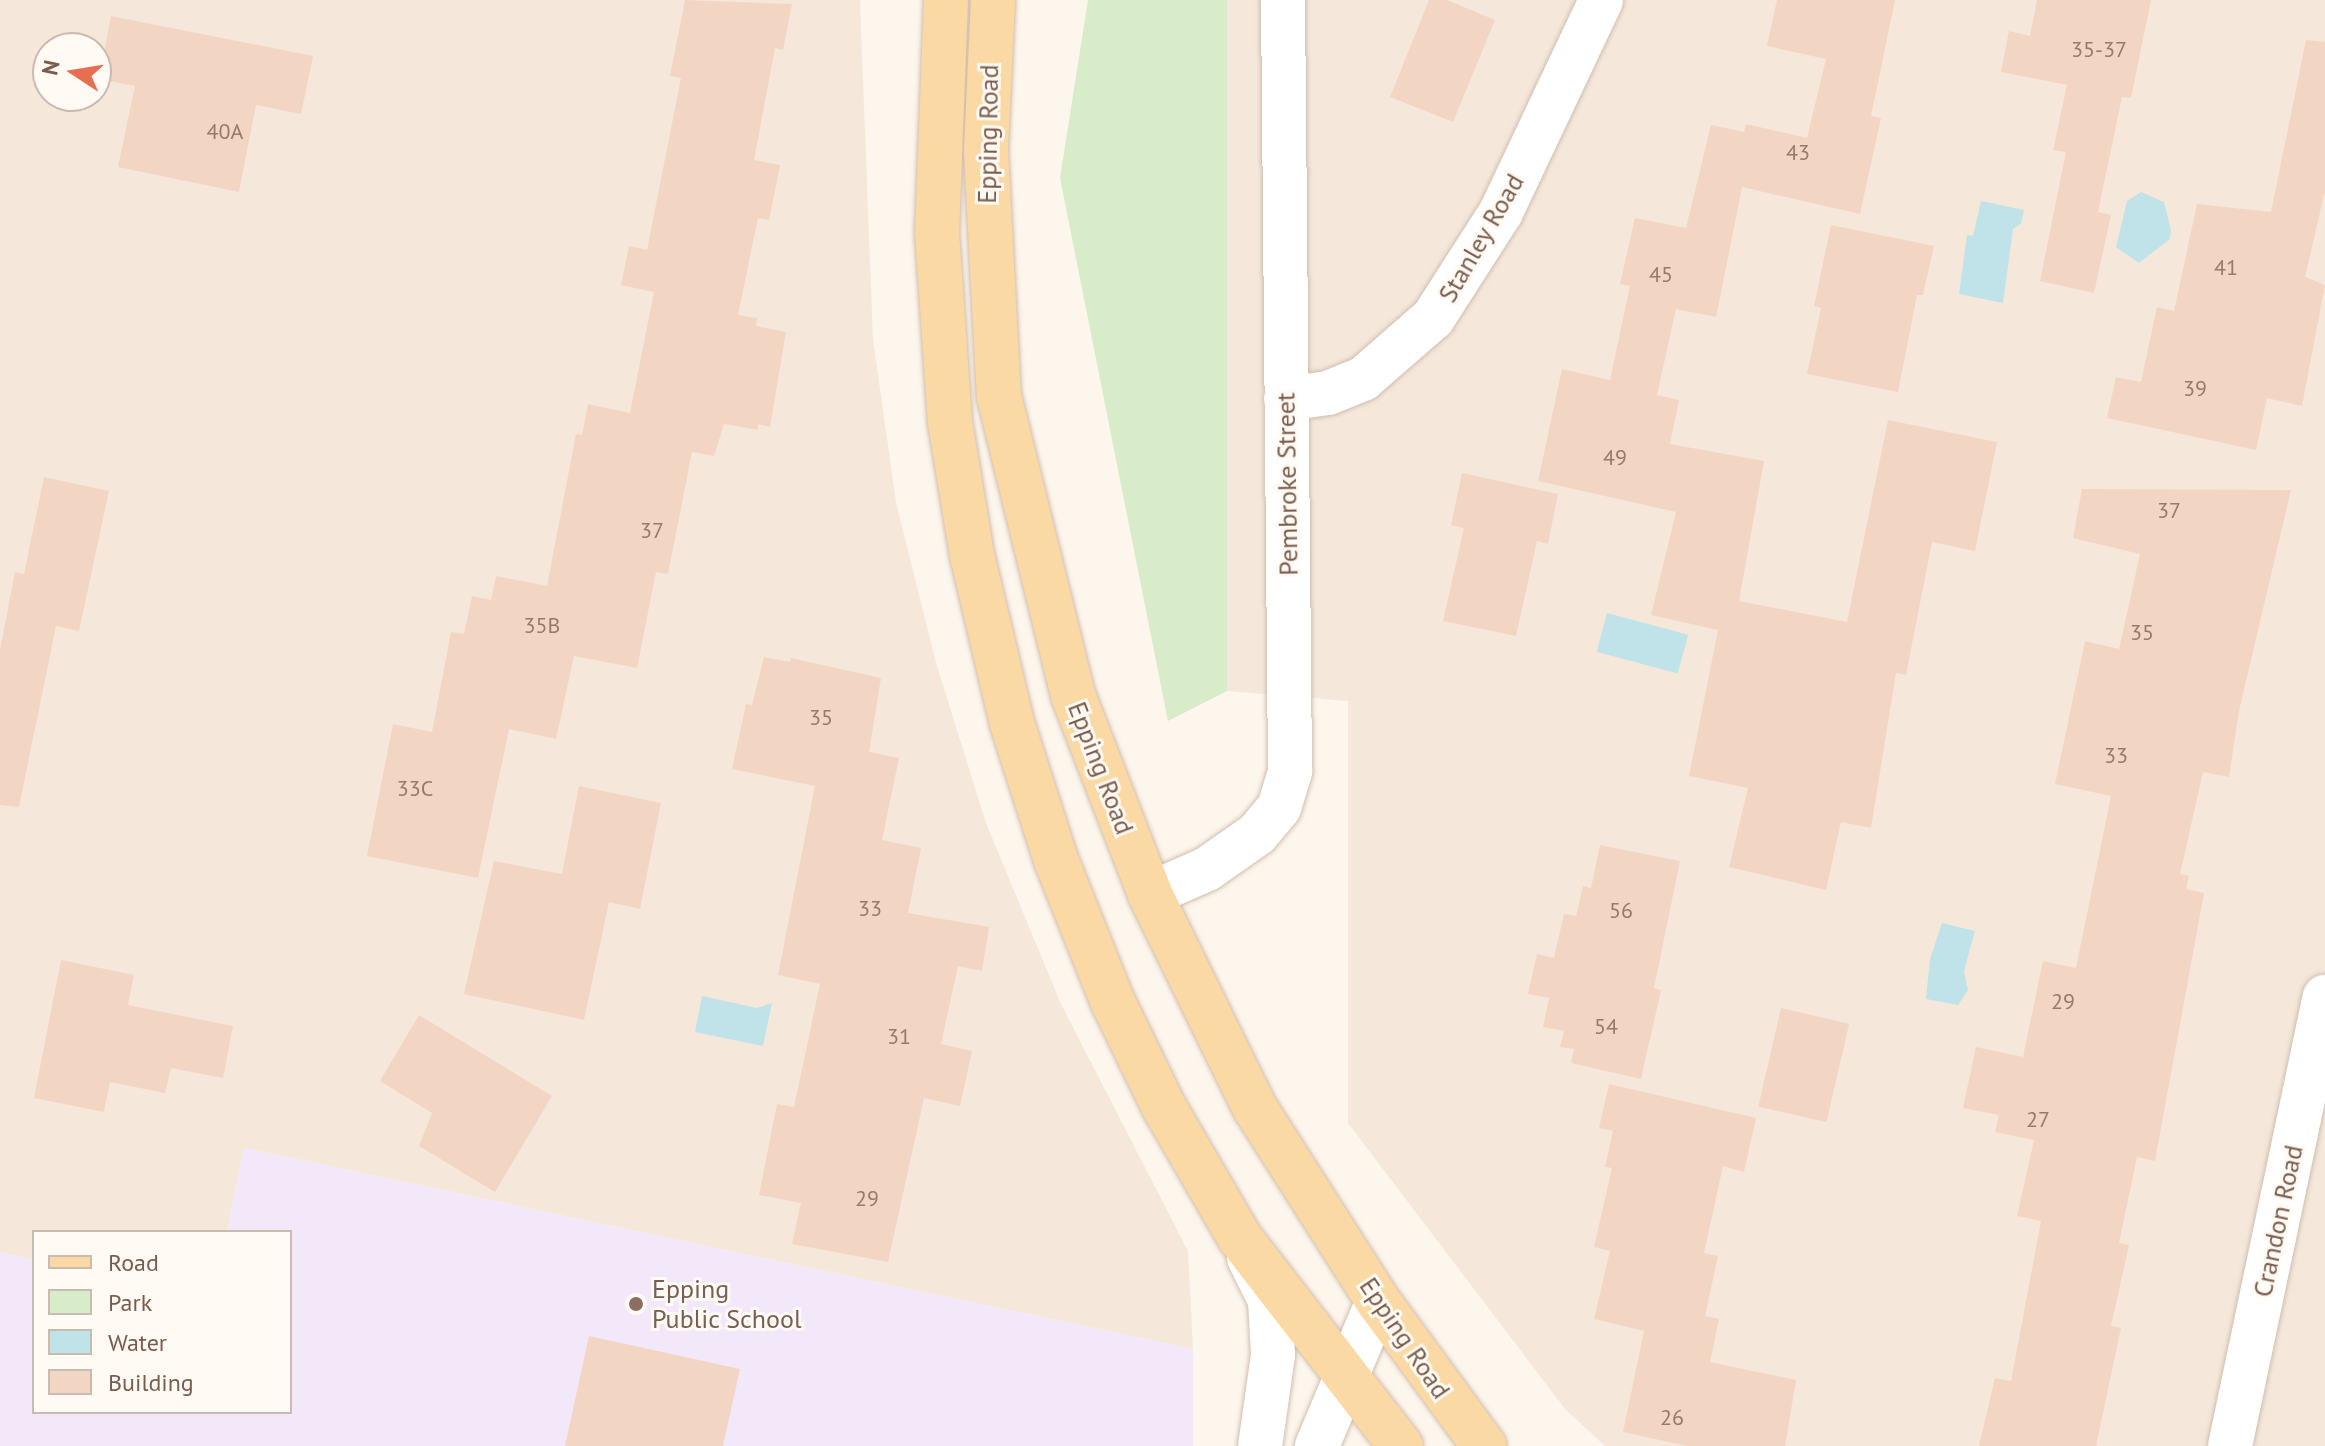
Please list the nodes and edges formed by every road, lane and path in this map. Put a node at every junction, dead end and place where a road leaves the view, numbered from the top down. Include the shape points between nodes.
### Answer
1 (946, 0) edge
2 (993, 0) edge
3 (1283, 0) edge
4 (1601, 0) edge
5 (1286, 399) junction
6 (1150, 894) junction
7 (2325, 997) edge
8 (1240, 1238) junction
9 (1378, 1301) junction
10 (1349, 1380) junction
11 (1260, 1446) edge
12 (1317, 1446) edge
13 (1401, 1446) edge
14 (1484, 1446) edge
15 (2230, 1446) edge

1 - 8 main road, Epping Road via 937,203 950,422 972,555 1012,723 1056,860 1112,1000 1164,1107
2 - 6 main road, Epping Road via 986,151 999,396 1073,695
3 - 5 street, Pembroke Street
4 - 5 street, Stanley Road via 1501,212 1433,318 1363,379 1328,393
5 - 6 street, Pembroke Street via 1286,793 1257,834 1236,850
6 - 9 main road, Epping Road via 1255,1108
7 - 15 street, Crandon Road
8 - 10 main road, Epping Road
8 - 11 street via 1270,1300 1273,1355
9 - 10 street
9 - 14 main road, Epping Road
10 - 12 street
10 - 13 main road, Epping Road

